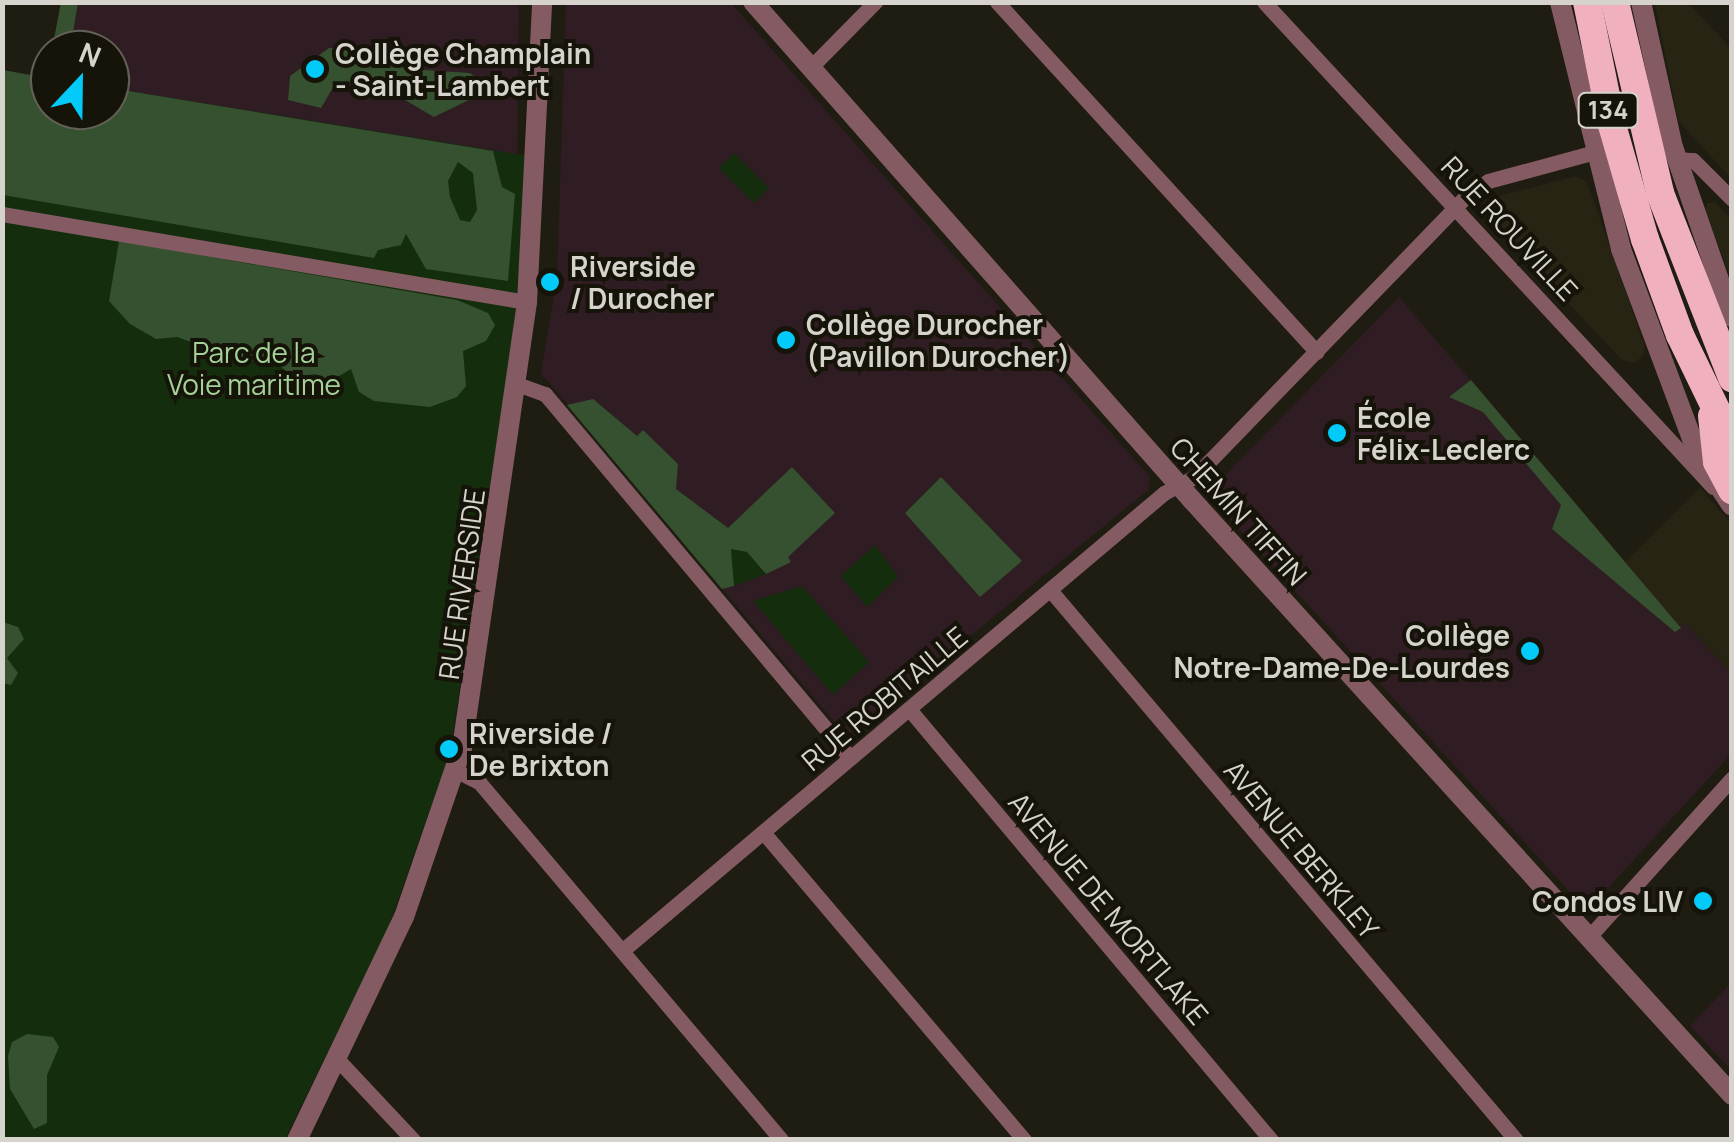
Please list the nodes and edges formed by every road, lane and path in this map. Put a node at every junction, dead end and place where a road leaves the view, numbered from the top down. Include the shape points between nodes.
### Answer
1 (542, 2) edge
2 (752, 2) edge
3 (876, 2) edge
4 (998, 2) edge
5 (1264, 2) edge
6 (1560, 2) edge
7 (1587, 2) edge
8 (1615, 2) edge
9 (1642, 2) edge
10 (810, 68) junction
11 (1592, 153) junction
12 (1676, 159) junction
13 (1732, 199) edge
14 (1455, 208) junction
15 (2, 214) edge
16 (527, 302) junction
17 (1732, 317) edge
18 (1316, 352) junction
19 (1732, 378) edge
20 (517, 384) junction
21 (1710, 400) junction
22 (1732, 442) edge
23 (1178, 485) junction
24 (1724, 490) edge
25 (1732, 506) edge
26 (1050, 590) junction
27 (909, 709) junction
28 (850, 758) junction
29 (457, 771) junction
30 (1732, 778) edge
31 (763, 832) junction
32 (1588, 938) junction
33 (623, 950) junction
34 (338, 1060) junction
35 (1732, 1096) edge
36 (297, 1140) edge
37 (413, 1140) edge
38 (782, 1140) edge
39 (1024, 1140) edge
40 (1271, 1140) edge
41 (1516, 1140) edge

1 - 16 street, RUE RIVERSIDE
2 - 10 street, CHEMIN TIFFIN
3 - 10 street
4 - 18 street
5 - 14 street, RUE ROUVILLE
6 - 11 street
7 - 21 highway, 134 via 1630,191
8 - 19 highway, 134 via 1664,209
9 - 12 street
10 - 23 street, CHEMIN TIFFIN
11 - 14 street, RUE ROBITAILLE via 1488,181
11 - 24 street via 1630,276
12 - 13 street via 1693,160
12 - 17 street
14 - 18 street, RUE ROBITAILLE
14 - 24 street, RUE ROUVILLE via 1612,372 1642,415
15 - 16 street
16 - 20 street, RUE RIVERSIDE
18 - 23 street, RUE ROBITAILLE via 1194,477
20 - 28 street via 545,394
20 - 29 street, RUE RIVERSIDE
21 - 22 highway, 134
21 - 24 highway
23 - 26 street, RUE ROBITAILLE
23 - 32 street, CHEMIN TIFFIN
24 - 25 street
26 - 27 street, RUE ROBITAILLE
26 - 41 street, AVENUE BERKLEY
27 - 28 street, RUE ROBITAILLE
27 - 40 street, AVENUE DE MORTLAKE
28 - 31 street, RUE ROBITAILLE
29 - 33 street via 479,782
29 - 34 street, RUE RIVERSIDE via 404,917
30 - 32 street
31 - 33 street, RUE ROBITAILLE
31 - 39 street
32 - 35 street, CHEMIN TIFFIN
33 - 38 street
34 - 36 street, RUE RIVERSIDE
34 - 37 street

